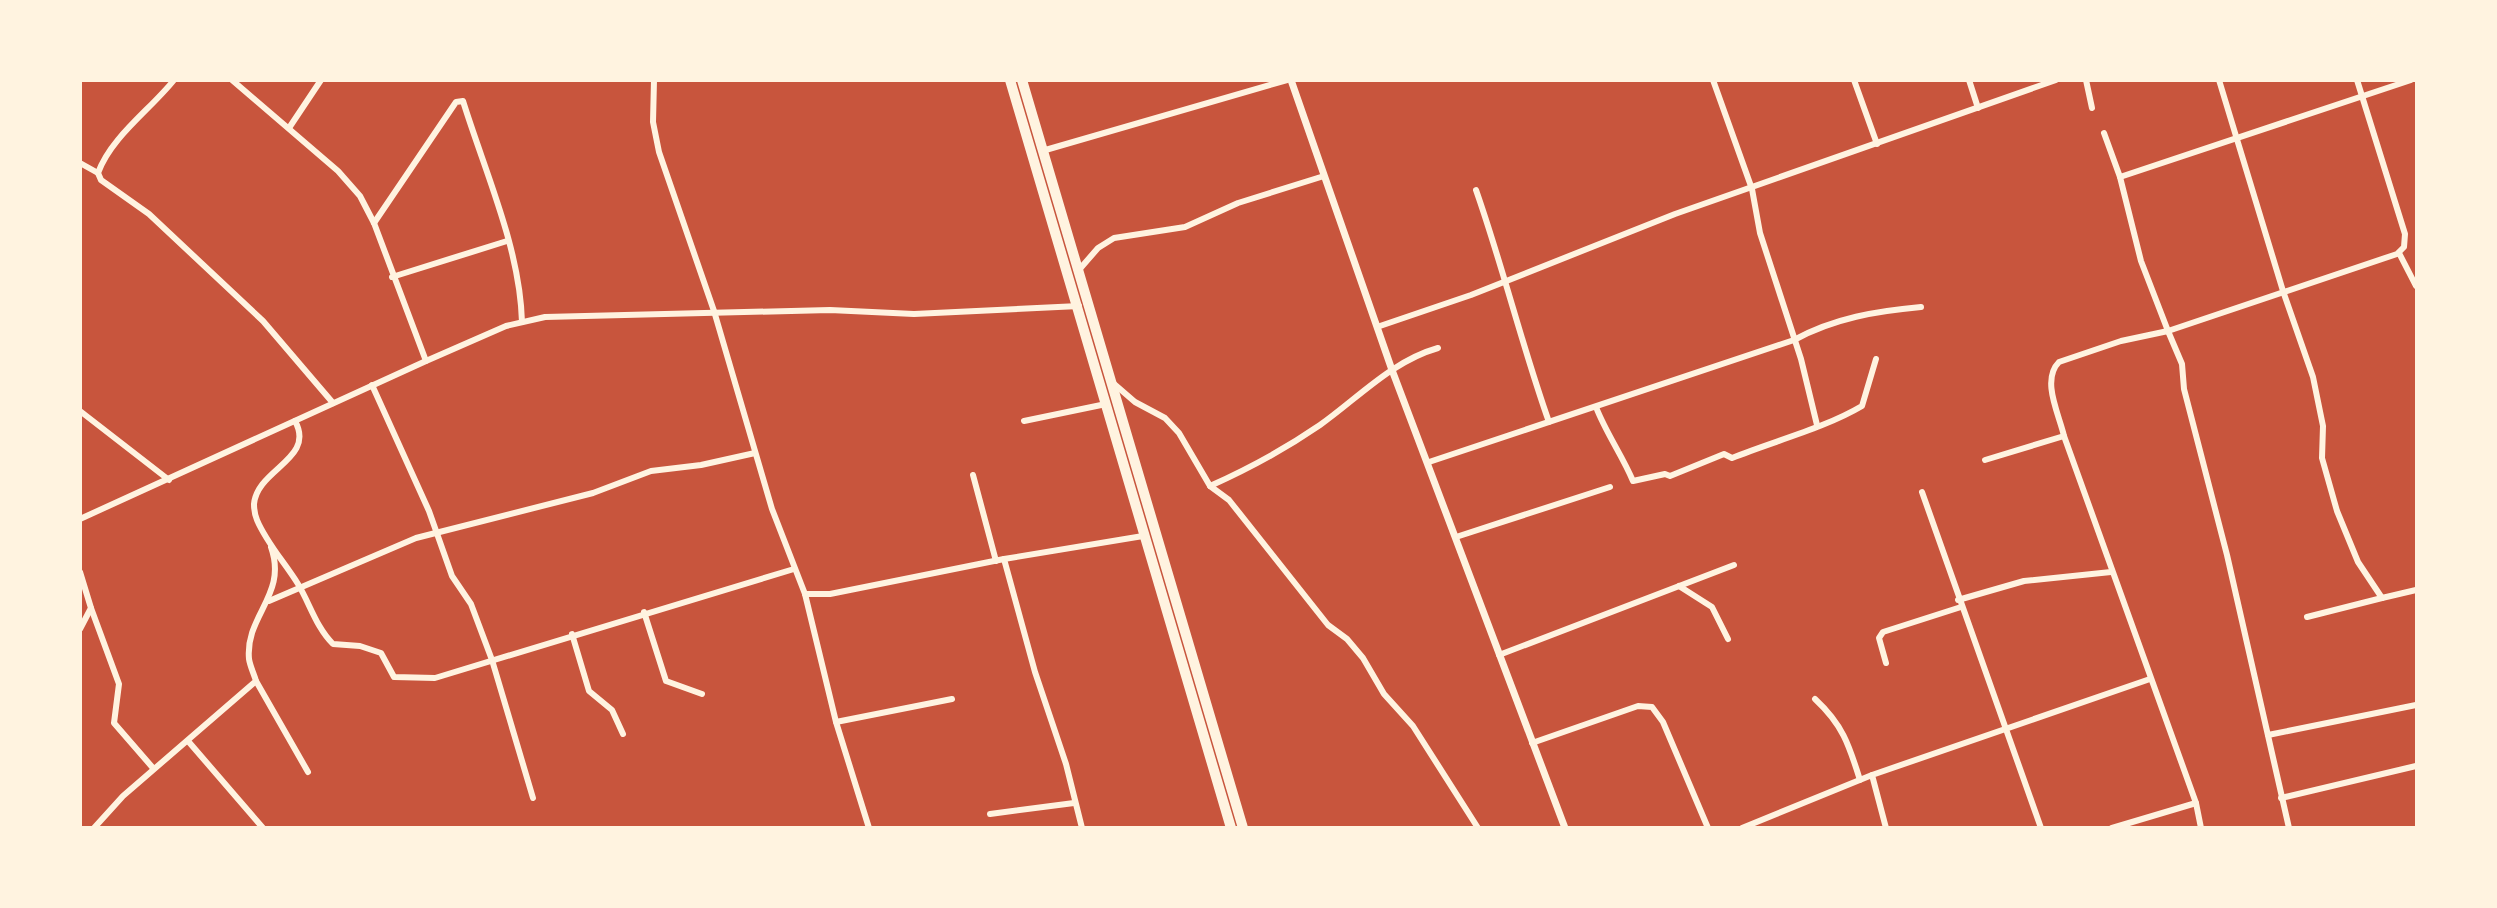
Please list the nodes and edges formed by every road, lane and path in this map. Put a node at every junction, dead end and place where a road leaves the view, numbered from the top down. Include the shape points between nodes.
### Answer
1 (174, 80) edge
2 (232, 80) edge
3 (321, 80) edge
4 (653, 80) edge
5 (1010, 80) edge
6 (1022, 80) edge
7 (1289, 80) edge
8 (1713, 80) edge
9 (1853, 80) edge
10 (1969, 80) edge
11 (2056, 80) edge
12 (2086, 80) edge
13 (2219, 80) edge
14 (2357, 80) edge
15 (2411, 80) edge
16 (2362, 95) junction
17 (1979, 108) junction
18 (2092, 108) dead end
19 (289, 128) junction
20 (2104, 133) dead end
21 (2234, 137) junction
22 (1877, 144) junction
23 (1042, 151) junction
24 (80, 163) edge
25 (98, 173) junction
26 (1324, 176) junction
27 (2120, 177) junction
28 (1752, 189) junction
29 (1476, 190) dead end
30 (374, 223) junction
31 (507, 241) junction
32 (2397, 254) junction
33 (1077, 271) junction
34 (392, 277) junction
35 (1507, 280) junction
36 (2417, 286) edge
37 (2283, 291) junction
38 (1088, 305) junction
39 (1077, 306) junction
40 (1921, 307) dead end
41 (714, 311) junction
42 (522, 322) junction
43 (1377, 327) junction
44 (2168, 331) junction
45 (1794, 340) junction
46 (1438, 348) dead end
47 (1876, 359) dead end
48 (426, 361) junction
49 (1392, 370) junction
50 (1111, 382) junction
51 (372, 385) junction
52 (333, 403) junction
53 (1106, 404) junction
54 (1596, 407) junction
55 (80, 411) edge
56 (295, 421) junction
57 (1024, 421) dead end
58 (1549, 422) junction
59 (1817, 425) junction
60 (2064, 436) junction
61 (755, 453) junction
62 (1985, 460) dead end
63 (1429, 462) junction
64 (973, 475) dead end
65 (169, 480) junction
66 (1210, 486) junction
67 (1610, 487) dead end
68 (1922, 492) dead end
69 (80, 519) edge
70 (438, 534) junction
71 (1143, 536) junction
72 (1456, 537) junction
73 (268, 538) junction
74 (1004, 559) junction
75 (996, 561) junction
76 (1734, 565) dead end
77 (794, 569) junction
78 (80, 572) edge
79 (2111, 572) junction
80 (1679, 586) junction
81 (299, 587) junction
82 (2417, 590) edge
83 (805, 594) junction
84 (2382, 598) junction
85 (269, 601) junction
86 (1960, 603) junction
87 (91, 608) junction
88 (645, 612) junction
89 (2308, 617) dead end
90 (80, 629) edge
91 (572, 635) junction
92 (1728, 639) dead end
93 (1499, 655) junction
94 (492, 660) junction
95 (1886, 663) dead end
96 (2150, 678) junction
97 (256, 681) junction
98 (702, 694) dead end
99 (952, 699) dead end
100 (1815, 699) dead end
101 (2417, 705) edge
102 (836, 722) junction
103 (2006, 728) junction
104 (623, 734) dead end
105 (2268, 735) junction
106 (188, 741) junction
107 (1532, 743) junction
108 (2417, 766) edge
109 (153, 768) junction
110 (308, 772) dead end
111 (1872, 775) junction
112 (1860, 780) junction
113 (533, 798) dead end
114 (2281, 798) junction
115 (1074, 803) junction
116 (2196, 803) junction
117 (990, 814) dead end
118 (94, 828) edge
119 (263, 828) edge
120 (869, 828) edge
121 (1082, 828) edge
122 (1231, 828) edge
123 (1243, 828) edge
124 (1478, 828) edge
125 (1565, 828) edge
126 (1708, 828) edge
127 (1742, 828) edge
128 (1886, 828) edge
129 (2041, 828) edge
130 (2112, 828) edge
131 (2201, 828) edge
132 (2289, 828) edge

1 - 25 street via 115,144
2 - 19 street
3 - 19 street
4 - 41 street via 659,152
5 - 39 highway
6 - 23 highway
7 - 23 street
7 - 26 street
8 - 28 street
9 - 22 street
10 - 17 street
11 - 17 street
12 - 18 street
13 - 21 street
14 - 16 street
15 - 16 street
16 - 21 street
16 - 32 street via 2405,234 2404,247
17 - 22 street
19 - 30 street via 338,171
20 - 27 street
21 - 27 street
21 - 37 street
22 - 28 street
23 - 33 highway
24 - 25 street
25 - 52 street via 101,180 149,214 263,321
26 - 33 street via 1238,203 1185,227 1114,238
26 - 43 street
27 - 44 street via 2141,261
28 - 35 street
28 - 45 street via 1760,233
29 - 35 street
30 - 31 street via 460,100
30 - 34 street
31 - 34 street
31 - 42 street
32 - 36 street via 2400,252
32 - 37 street
33 - 38 highway
34 - 48 street
35 - 43 street
35 - 58 street
37 - 44 street
37 - 84 street via 2315,387 2323,426 2322,458 2337,511 2358,562
38 - 39 street
38 - 50 highway
39 - 41 street via 914,314
39 - 53 highway
40 - 45 street via 1851,317
41 - 42 street via 545,317
41 - 61 street
42 - 48 street
43 - 49 street
44 - 60 street via 2121,341 2053,368 2050,381
44 - 105 street via 2182,364 2184,389
45 - 54 street
45 - 59 street
46 - 49 street via 1412,356
47 - 59 street via 1862,406 1840,420
48 - 51 street
49 - 63 street
49 - 66 street via 1300,438
50 - 66 street via 1135,402 1166,418
50 - 123 highway
51 - 52 street
51 - 70 street
52 - 56 street
53 - 57 street
53 - 71 highway
54 - 58 street
54 - 59 street via 1633,481 1670,476 1724,454 1732,458
55 - 65 street
56 - 65 street
56 - 73 street via 302,438 298,449 255,498 258,522
58 - 63 street
60 - 62 street
60 - 79 street
61 - 70 street via 651,471 593,493
61 - 77 street
63 - 72 street
64 - 75 street
65 - 69 street
66 - 124 street via 1229,500 1328,625 1363,658
67 - 72 street
68 - 86 street
70 - 81 street via 364,558
70 - 94 street via 452,576 471,604
71 - 74 street
71 - 122 highway
72 - 93 street
73 - 81 street
73 - 85 street via 277,570
74 - 75 street
74 - 115 street
75 - 83 street via 830,594
76 - 80 street
77 - 83 street
77 - 88 street
78 - 87 street
79 - 86 street via 2024,581
79 - 96 street
80 - 92 street via 1712,607
80 - 93 street
81 - 85 street
81 - 94 street via 333,644 381,653 394,677 435,678
82 - 84 street
83 - 102 street
84 - 89 street
85 - 97 street via 251,639 249,659
86 - 95 street via 1882,632 1879,638
86 - 103 street
87 - 90 street
87 - 109 street via 119,684 114,723
88 - 91 street
88 - 98 street via 666,681
91 - 94 street
91 - 104 street via 589,691 612,710
93 - 107 street
94 - 113 street
96 - 103 street
96 - 116 street
97 - 106 street
97 - 110 street
99 - 102 street
100 - 112 street via 1835,717
101 - 105 street
102 - 120 street
103 - 111 street
103 - 129 street
105 - 114 street
106 - 109 street
106 - 119 street
107 - 125 street
107 - 126 street via 1628,709 1651,707 1663,722
108 - 114 street
109 - 118 street
111 - 112 street
111 - 128 street
112 - 127 street
114 - 132 street
115 - 117 street
115 - 121 street
116 - 130 street
116 - 131 street

